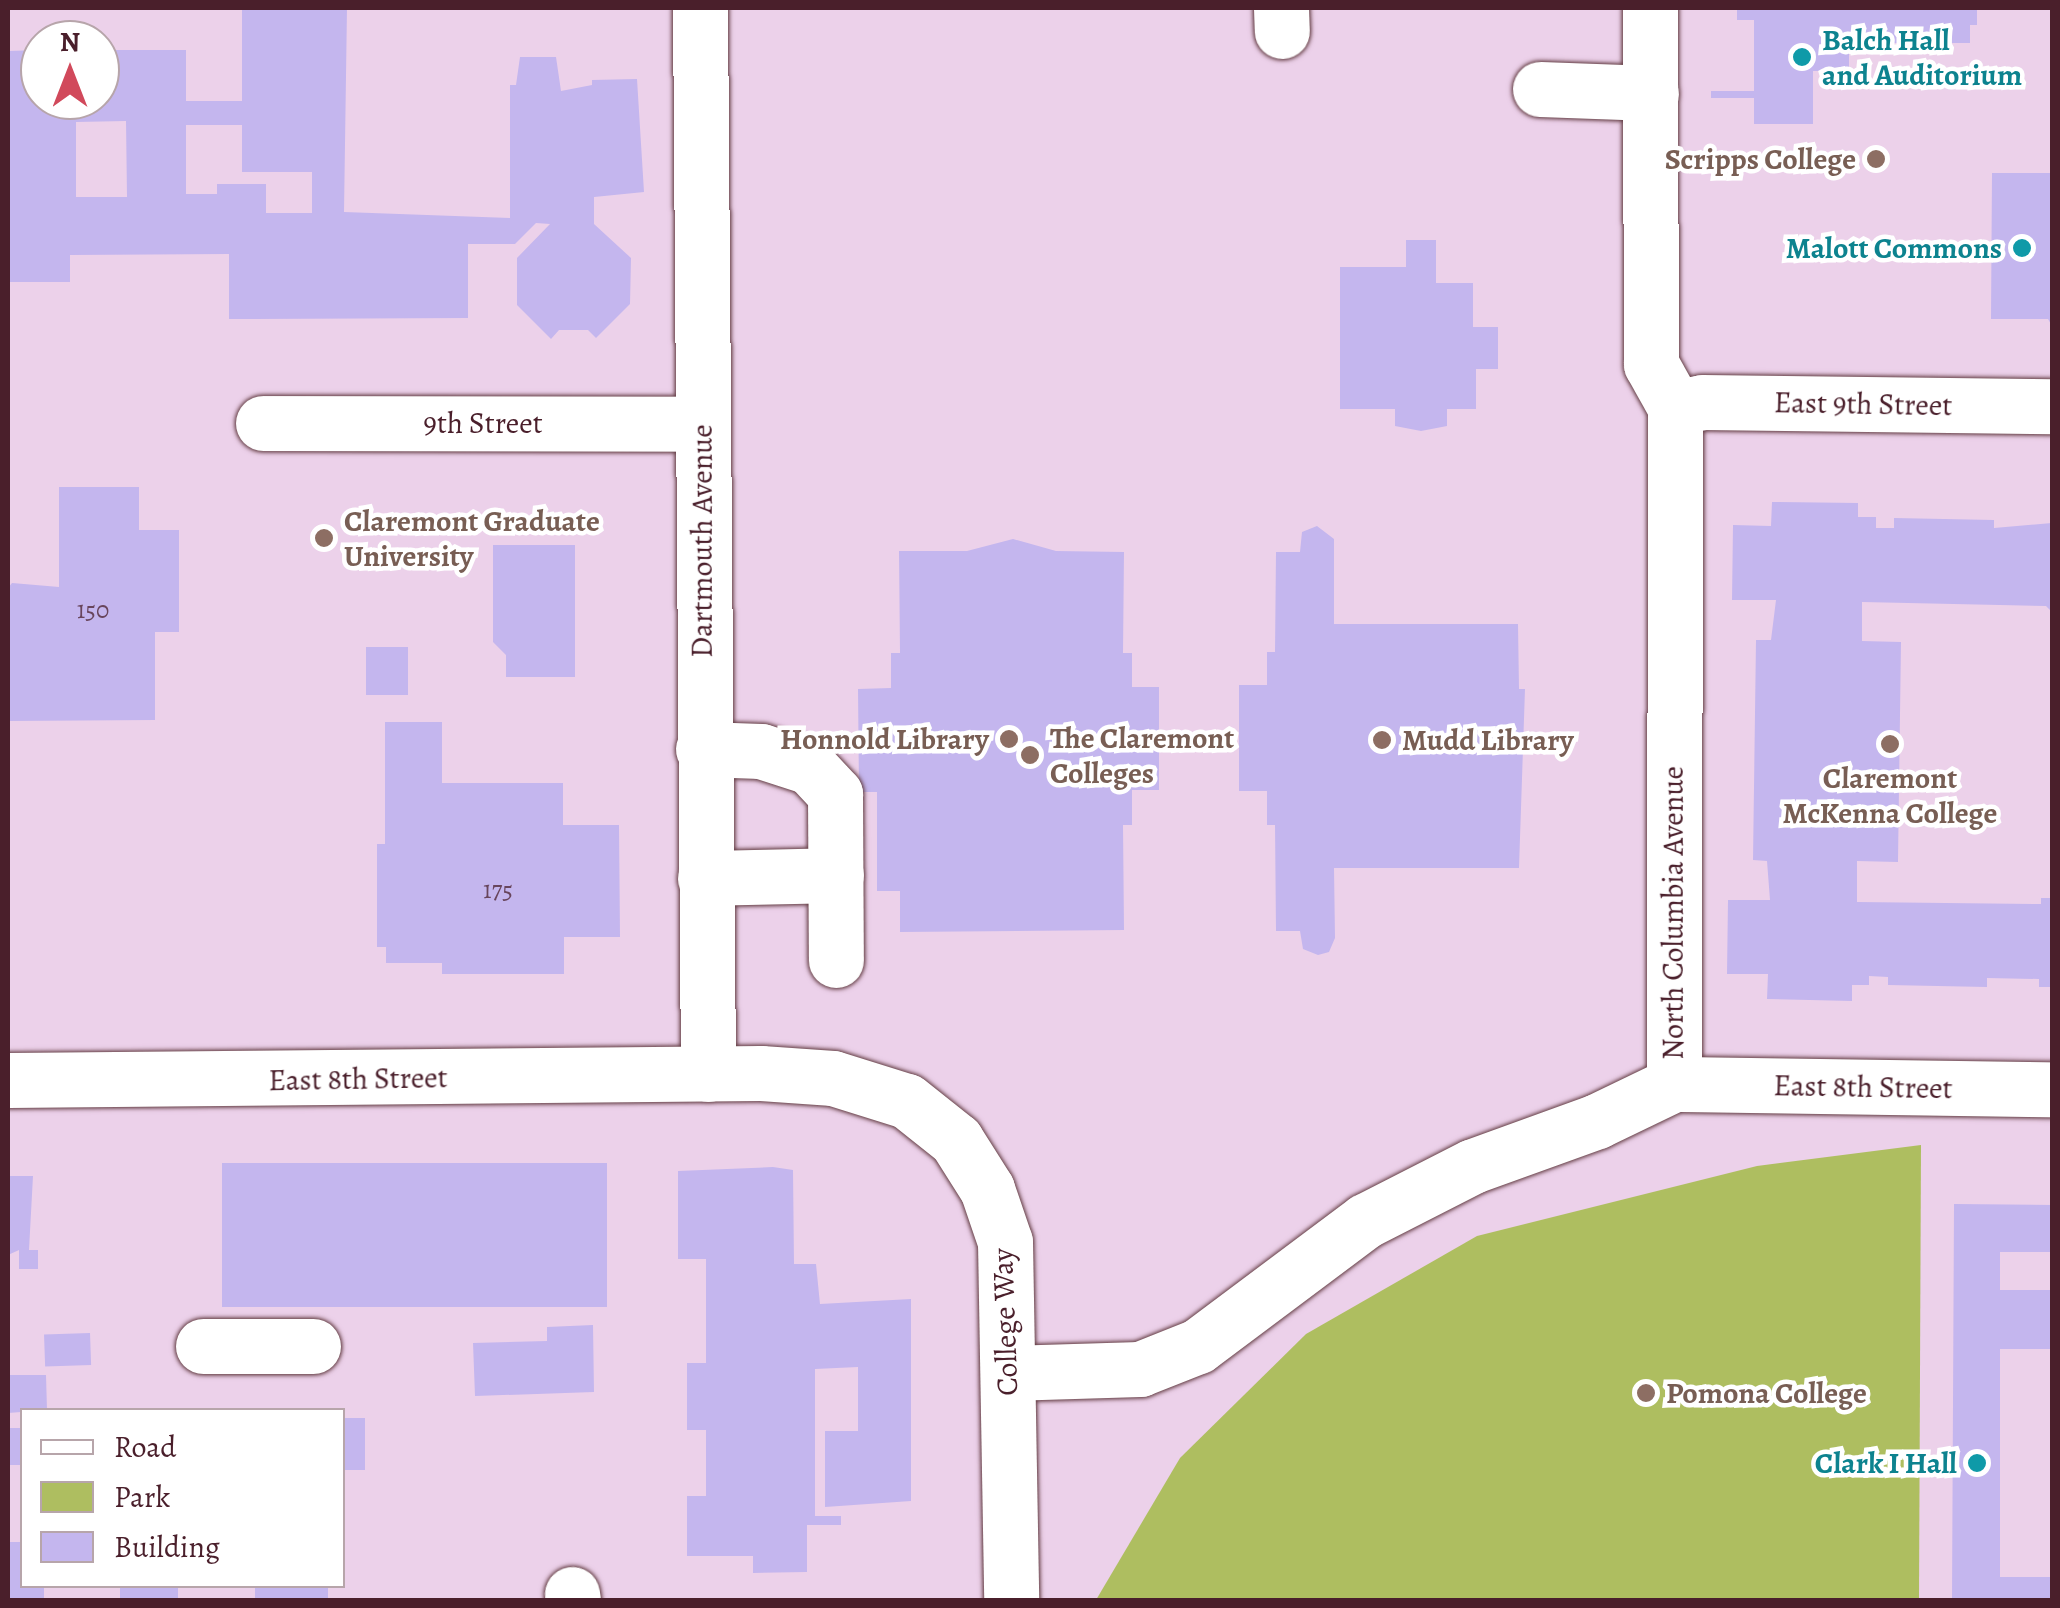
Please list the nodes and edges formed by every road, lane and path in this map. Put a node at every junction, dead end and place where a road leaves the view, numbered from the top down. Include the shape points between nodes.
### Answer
1 (700, 8) edge
2 (1650, 8) edge
3 (1540, 89) dead end
4 (1652, 92) junction
5 (2052, 406) edge
6 (1675, 407) junction
7 (263, 423) dead end
8 (702, 424) junction
9 (703, 749) junction
10 (836, 875) junction
11 (705, 878) junction
12 (836, 960) dead end
13 (708, 1074) junction
14 (8, 1080) edge
15 (1674, 1084) junction
16 (2052, 1090) edge
17 (203, 1346) dead end
18 (313, 1346) dead end
19 (1008, 1373) junction
20 (1011, 1600) edge

1 - 8 street, Dartmouth Avenue
2 - 4 street, North Columbia Avenue
3 - 4 street
4 - 6 street, North Columbia Avenue via 1651,364
5 - 6 street, East 9th Street
6 - 15 street, North Columbia Avenue
7 - 8 street, 9th Street
8 - 9 street, Dartmouth Avenue
9 - 10 street via 761,751 810,767 835,794
9 - 11 street, Dartmouth Avenue
10 - 11 street
10 - 12 street
11 - 13 street, Dartmouth Avenue
13 - 14 street, East 8th Street
13 - 19 street, College Way via 833,1078 906,1102 956,1140 988,1189 1005,1242
15 - 16 street, East 8th Street
15 - 19 street, North Columbia Avenue via 1473,1166 1365,1221 1198,1346 1140,1369
17 - 18 street
19 - 20 street, College Way

